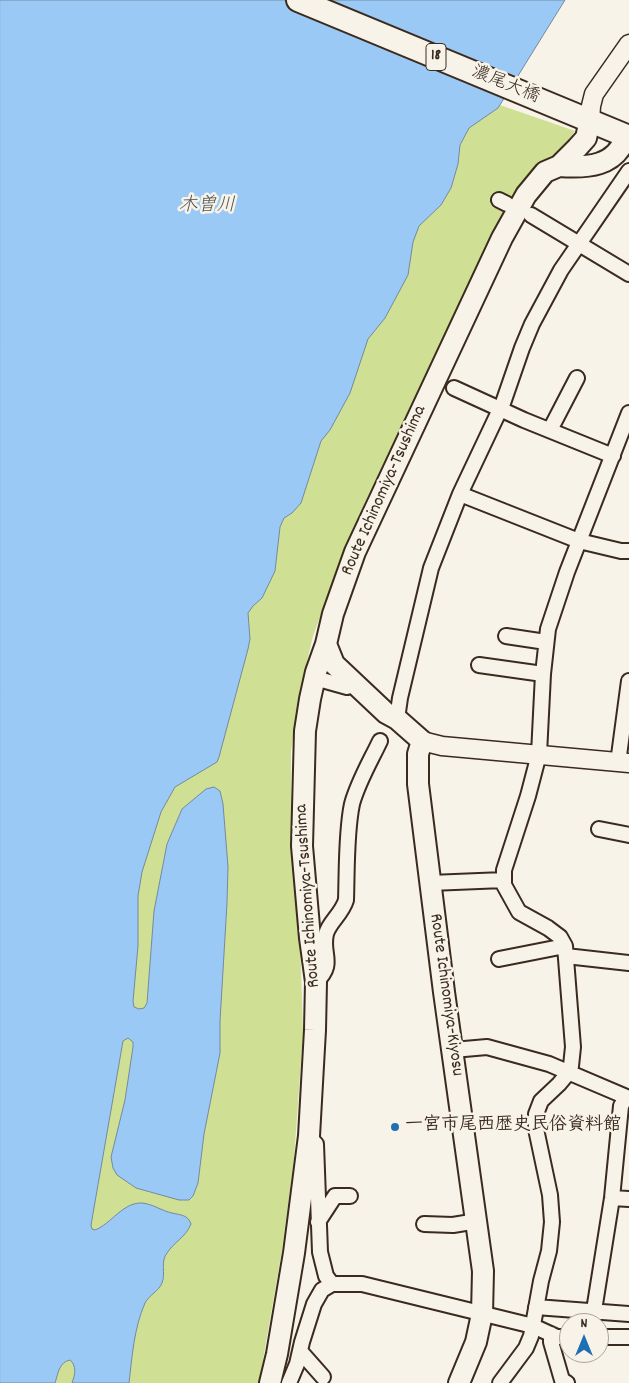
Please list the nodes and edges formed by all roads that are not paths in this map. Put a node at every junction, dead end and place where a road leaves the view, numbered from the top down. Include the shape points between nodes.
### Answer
1 (298, 0) edge
2 (629, 44) edge
3 (582, 117) junction
4 (628, 136) edge
5 (559, 166) junction
6 (629, 171) edge
7 (531, 215) dead end
8 (578, 243) junction
9 (628, 271) edge
10 (577, 378) dead end
11 (454, 388) dead end
12 (501, 408) junction
13 (629, 412) edge
14 (550, 430) junction
15 (613, 456) junction
16 (460, 494) junction
17 (579, 541) junction
18 (629, 551) edge
19 (506, 636) dead end
20 (546, 642) junction
21 (326, 644) junction
22 (479, 666) dead end
23 (543, 674) junction
24 (322, 680) dead end
25 (629, 680) edge
26 (355, 684) junction
27 (397, 719) junction
28 (380, 741) dead end
29 (422, 741) junction
30 (539, 754) junction
31 (624, 763) edge
32 (599, 830) dead end
33 (629, 835) edge
34 (504, 880) junction
35 (430, 883) junction
36 (565, 951) junction
37 (499, 959) dead end
38 (629, 963) edge
39 (316, 982) junction
40 (453, 1050) junction
41 (569, 1072) junction
42 (627, 1098) edge
43 (308, 1136) junction
44 (350, 1196) dead end
45 (612, 1198) junction
46 (629, 1198) edge
47 (477, 1221) junction
48 (318, 1222) junction
49 (424, 1224) dead end
50 (332, 1284) junction
51 (536, 1307) junction
52 (570, 1313) edge
53 (593, 1313) edge
54 (482, 1314) junction
55 (629, 1314) edge
56 (609, 1316) edge
57 (533, 1326) junction
58 (551, 1334) junction
59 (559, 1337) edge
60 (609, 1337) edge
61 (629, 1337) edge
62 (300, 1351) junction
63 (323, 1378) dead end
64 (270, 1383) edge
65 (289, 1383) edge
66 (459, 1383) edge
67 (500, 1383) edge
68 (567, 1383) edge

1 - 3 main road, 濃尾大橋 / 18
2 - 3 street
3 - 4 main road, 18
3 - 5 main road, Route Ichinomiya-Tsushima via 586,138
4 - 5 main road via 615,154 598,164
5 - 21 main road, Route Ichinomiya-Tsushima via 544,172 526,195 502,238 355,552
6 - 8 street
7 - 8 street
8 - 9 street
8 - 12 street via 532,324
10 - 14 street
11 - 12 street
12 - 14 street
12 - 16 street
13 - 15 street
14 - 15 street
15 - 17 street
16 - 17 street
16 - 27 street via 431,568
17 - 18 street
17 - 20 street
19 - 20 street
20 - 23 street
21 - 26 main road via 334,664
21 - 39 main road, Route Ichinomiya-Tsushima via 316,672 305,731 302,798 302,846
22 - 23 street
23 - 30 street
24 - 26 street via 347,687
25 - 31 street
26 - 27 main road
27 - 29 main road
28 - 39 street via 353,802 346,900 326,934 327,965
29 - 30 street via 442,746
29 - 35 main road, Route Ichinomiya-Kiyosu via 418,754 418,784
30 - 31 street
30 - 34 street via 508,854
32 - 33 street
34 - 35 street
34 - 36 street via 504,886 519,912 560,937
35 - 40 main road, Route Ichinomiya-Kiyosu
36 - 37 street
36 - 38 street
36 - 41 street via 573,1047
39 - 43 main road, Route Ichinomiya-Tsushima
40 - 41 street via 487,1047
40 - 47 main road, Route Ichinomiya-Kiyosu
41 - 42 street
41 - 51 street via 541,1101 536,1114 552,1222
42 - 45 street via 621,1106
43 - 48 street via 316,1144
43 - 64 main road, Route Ichinomiya-Tsushima via 294,1253 278,1354
44 - 48 street via 335,1196
45 - 46 street
45 - 53 street
47 - 49 street via 453,1225
47 - 54 main road, Route Ichinomiya-Kiyosu via 484,1271
48 - 50 street via 322,1266
50 - 54 street via 362,1284
50 - 62 street via 322,1290 314,1304
51 - 52 street
51 - 57 street
54 - 57 street
54 - 66 main road, Route Ichinomiya-Kiyosu via 476,1342
55 - 56 street
57 - 58 street
57 - 67 street via 526,1348
58 - 59 street
58 - 68 street via 562,1380
60 - 61 street
62 - 63 street
62 - 65 street

